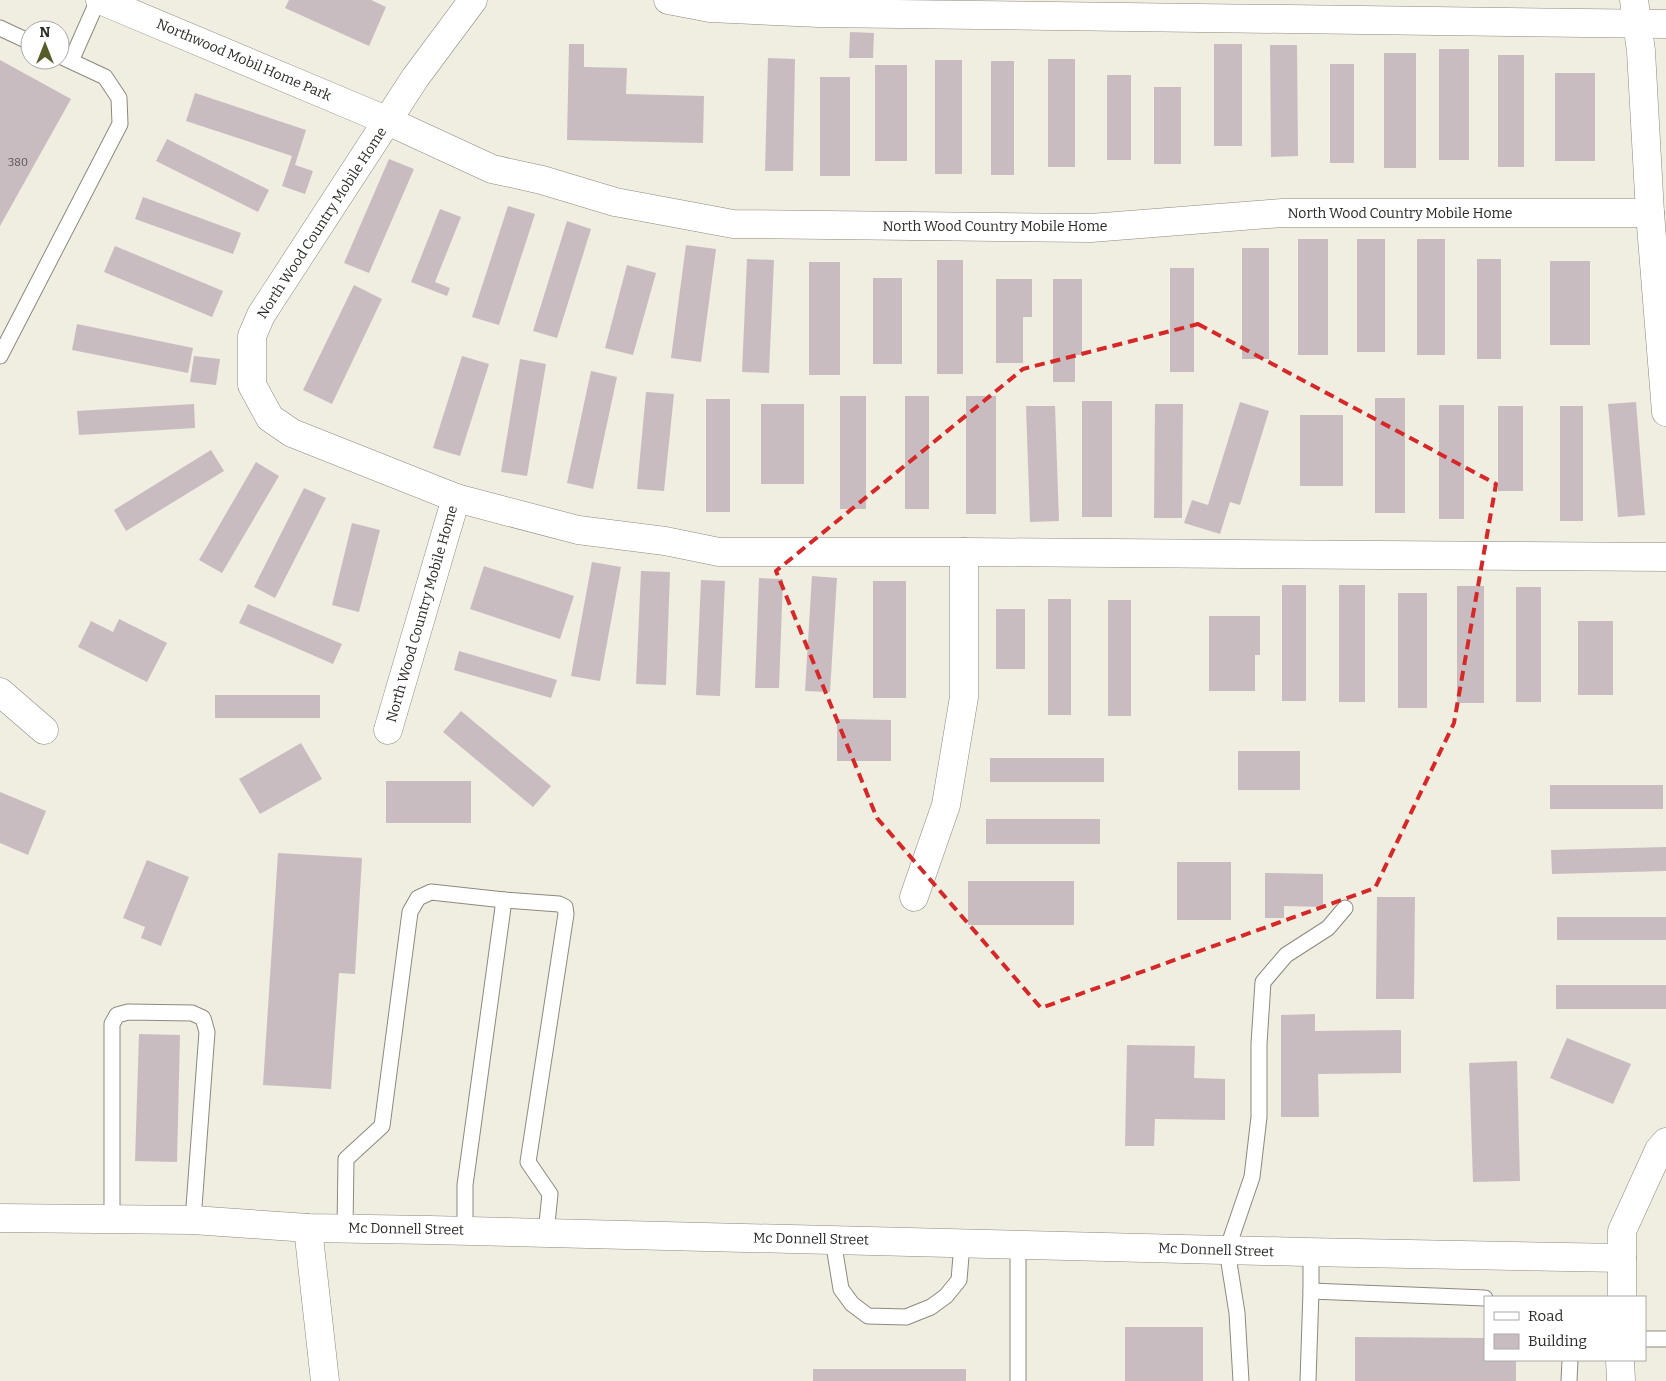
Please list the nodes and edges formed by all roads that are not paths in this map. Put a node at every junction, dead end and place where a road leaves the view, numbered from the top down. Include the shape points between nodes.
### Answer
1 (99, 0) edge
2 (473, 0) edge
3 (668, 0) edge
4 (1635, 12) edge
5 (1666, 24) edge
6 (0, 28) edge
7 (20, 37) edge
8 (70, 52) edge
9 (70, 61) edge
10 (388, 121) junction
11 (1650, 213) junction
12 (0, 356) edge
13 (1666, 412) edge
14 (456, 498) junction
15 (964, 552) junction
16 (1666, 557) edge
17 (0, 692) edge
18 (44, 730) dead end
19 (388, 730) dead end
20 (914, 897) dead end
21 (504, 900) junction
22 (1345, 908) dead end
23 (1666, 1142) edge
24 (0, 1218) edge
25 (112, 1220) junction
26 (193, 1220) junction
27 (308, 1228) junction
28 (345, 1228) junction
29 (465, 1231) junction
30 (546, 1233) junction
31 (833, 1240) junction
32 (962, 1244) junction
33 (1018, 1245) junction
34 (1228, 1250) junction
35 (1311, 1252) junction
36 (1622, 1258) junction
37 (1312, 1291) junction
38 (1622, 1296) edge
39 (1484, 1298) edge
40 (1646, 1339) edge
41 (1666, 1339) edge
42 (1570, 1361) edge
43 (1620, 1361) edge
44 (325, 1381) edge
45 (1018, 1381) edge
46 (1241, 1381) edge
47 (1308, 1381) edge
48 (1569, 1381) edge
49 (1621, 1381) edge

1 - 8 lane
1 - 10 street, Northwood Mobil Home Park
2 - 10 street, North Wood Country Mobile Home via 415,78
3 - 4 street via 710,8 819,13
4 - 5 street
4 - 11 street
6 - 7 lane
9 - 12 lane via 106,77 119,98 120,124
10 - 11 street, North Wood Country Mobile Home via 492,169 615,202 733,224 1091,228 1282,213
10 - 14 street, North Wood Country Mobile Home via 261,315 252,336 252,385 270,418 292,433
11 - 13 street
14 - 15 street, North Wood Country Mobile Home via 578,530 665,541 719,552
14 - 19 street, North Wood Country Mobile Home
15 - 16 street, North Wood Country Mobile Home
15 - 20 street via 964,697 946,805
17 - 18 street
21 - 28 lane via 431,892 418,898 410,912 382,1126 346,1159
21 - 29 lane via 464,1186
21 - 30 lane via 565,907 528,1162 550,1194
22 - 34 lane via 1328,928 1286,955 1263,982 1259,1116 1252,1177
23 - 36 street via 1659,1150 1622,1231
24 - 25 street, Mc Donnell Street
25 - 26 street, Mc Donnell Street
25 - 26 lane via 112,1024 117,1015 128,1012 192,1013 203,1018 207,1032
26 - 27 street, Mc Donnell Street
27 - 28 street, Mc Donnell Street
27 - 44 street
28 - 29 street, Mc Donnell Street
29 - 30 street, Mc Donnell Street
30 - 31 street, Mc Donnell Street
31 - 32 street, Mc Donnell Street
31 - 32 lane via 841,1290 868,1316 906,1317 931,1307 946,1296 959,1280
32 - 33 street, Mc Donnell Street
33 - 34 street, Mc Donnell Street
33 - 45 lane
34 - 35 street, Mc Donnell Street
34 - 46 lane via 1237,1313
35 - 36 street, Mc Donnell Street
35 - 37 lane
36 - 38 street
37 - 39 lane
37 - 47 lane
40 - 41 lane
42 - 48 lane
43 - 49 street

